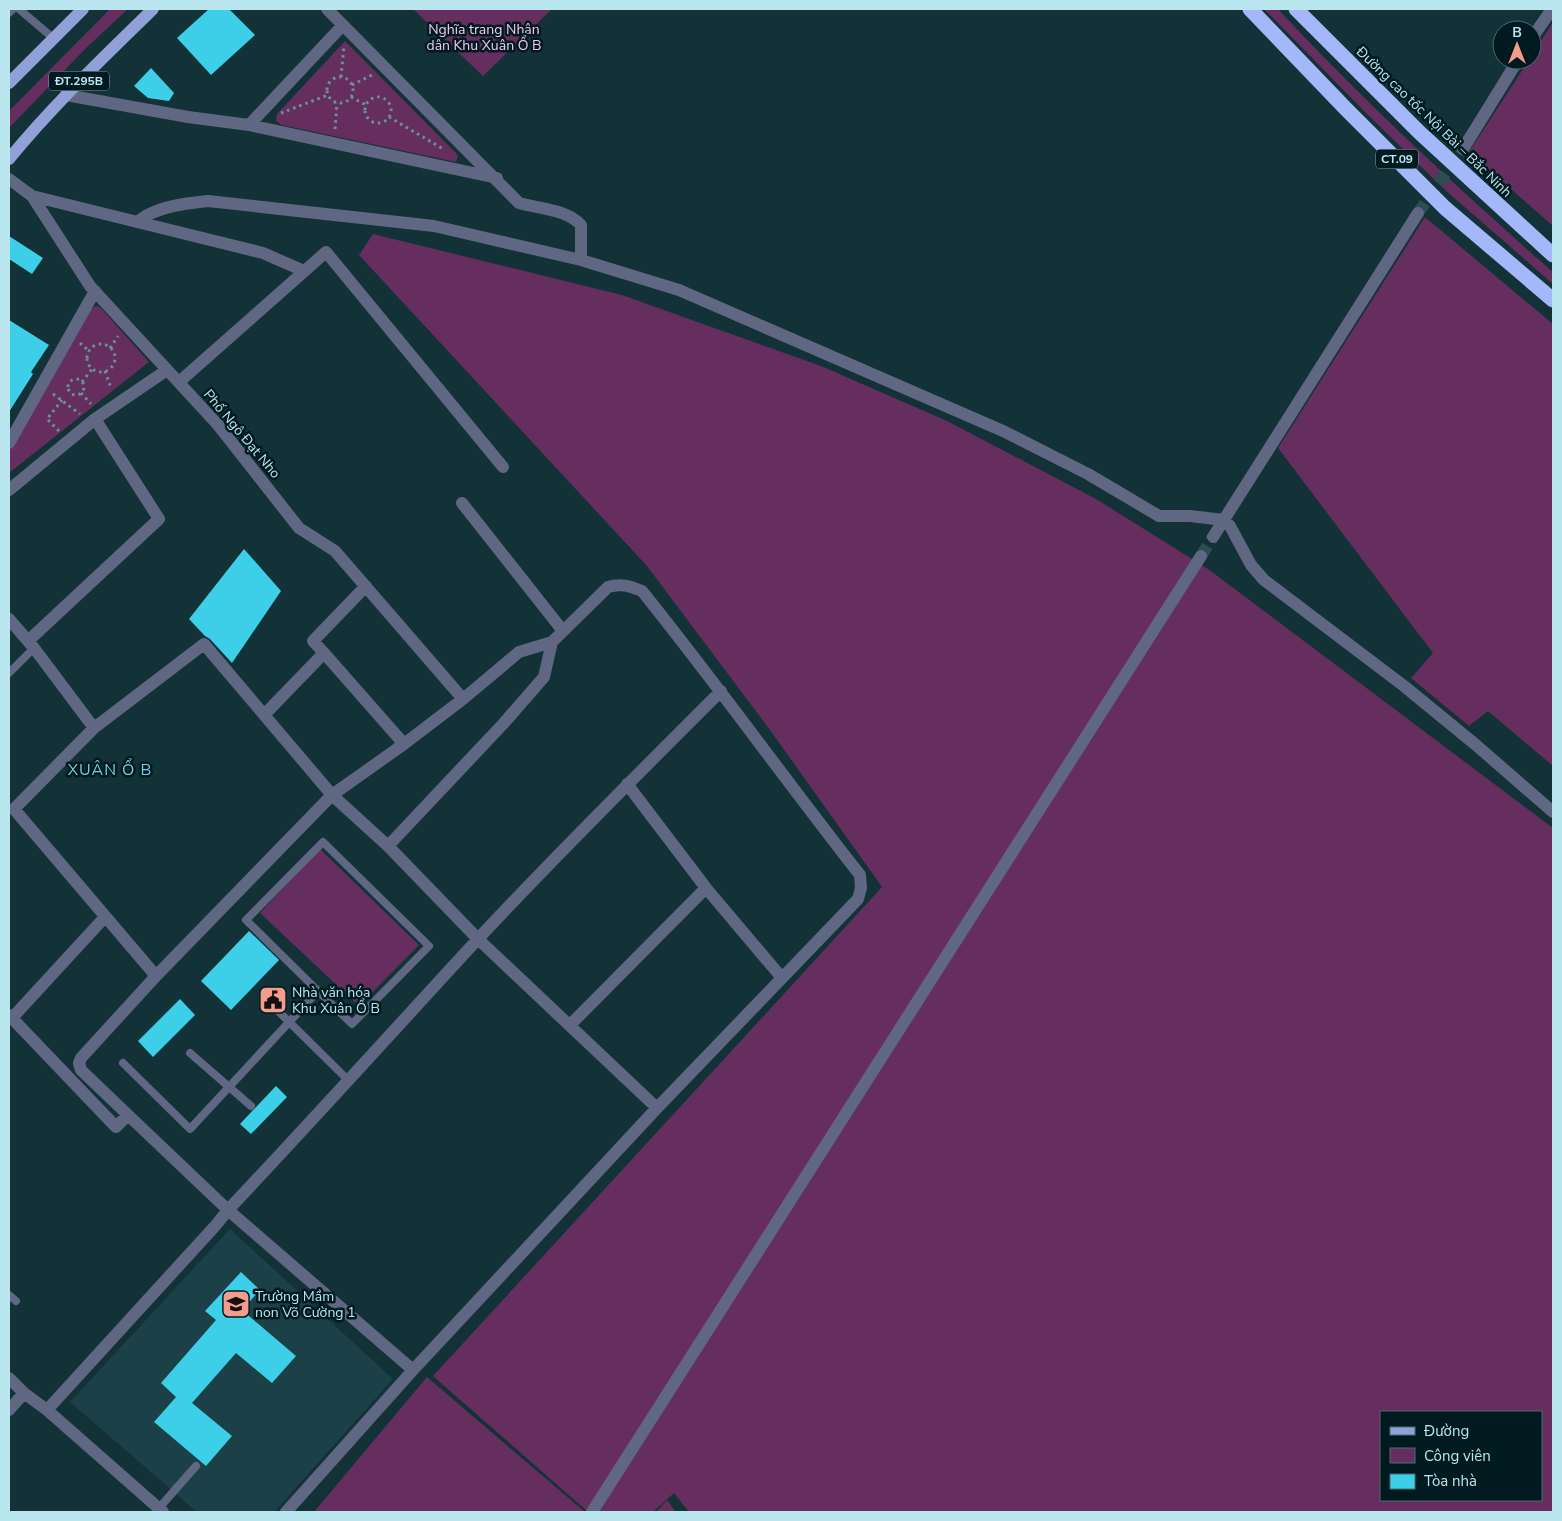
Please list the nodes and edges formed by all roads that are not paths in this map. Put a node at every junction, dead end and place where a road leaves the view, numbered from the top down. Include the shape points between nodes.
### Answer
1 (13, 9) edge
2 (20, 9) edge
3 (83, 9) edge
4 (154, 9) edge
5 (327, 9) edge
6 (1250, 9) edge
7 (1296, 9) edge
8 (1552, 9) edge
9 (9, 13) edge
10 (1542, 24) edge
11 (343, 25) junction
12 (53, 38) junction
13 (1512, 70) edge
14 (9, 83) edge
15 (66, 95) junction
16 (249, 125) junction
17 (1462, 149) tunnel mouth
18 (9, 158) edge
19 (497, 178) junction
20 (9, 179) edge
21 (32, 196) junction
22 (1418, 213) tunnel mouth
23 (138, 222) junction
24 (1553, 255) edge
25 (581, 260) junction
26 (304, 271) junction
27 (95, 291) junction
28 (1553, 300) edge
29 (167, 370) junction
30 (179, 382) junction
31 (94, 419) junction
32 (9, 443) edge
33 (503, 468) dead end
34 (9, 490) edge
35 (462, 503) dead end
36 (1224, 520) junction
37 (1213, 537) tunnel mouth
38 (1201, 556) tunnel mouth
39 (366, 586) junction
40 (9, 619) edge
41 (563, 631) junction
42 (552, 642) junction
43 (31, 644) junction
44 (324, 652) junction
45 (9, 673) edge
46 (721, 690) junction
47 (463, 699) junction
48 (264, 716) junction
49 (94, 728) junction
50 (404, 744) junction
51 (628, 784) junction
52 (332, 795) junction
53 (12, 806) edge
54 (1553, 812) edge
55 (388, 846) junction
56 (706, 888) junction
57 (105, 917) junction
58 (478, 939) junction
59 (156, 976) junction
60 (782, 978) junction
61 (318, 991) junction
62 (270, 1003) dead end
63 (10, 1016) edge
64 (290, 1023) junction
65 (570, 1025) junction
66 (190, 1053) dead end
67 (123, 1063) dead end
68 (349, 1081) junction
69 (229, 1087) junction
70 (251, 1106) dead end
71 (657, 1108) junction
72 (128, 1115) junction
73 (228, 1210) junction
74 (9, 1295) edge
75 (16, 1301) dead end
76 (413, 1370) junction
77 (9, 1378) edge
78 (24, 1393) junction
79 (9, 1410) edge
80 (47, 1410) junction
81 (196, 1466) dead end
82 (161, 1510) edge
83 (286, 1512) edge
84 (592, 1512) edge

1 - 9 lane
2 - 12 lane
3 - 12 main road
4 - 15 main road, ĐT.295B
5 - 11 street
6 - 28 highway, CT.09 via 1445,208
7 - 24 highway, Đường cao tốc Nội Bài – Bắc Ninh / CT.09 via 1420,132
8 - 10 street
11 - 16 street
11 - 19 street
12 - 14 main road
13 - 17 street
15 - 16 street via 188,118
15 - 18 main road, ĐT.295B
16 - 19 street
19 - 25 street via 519,202 575,218 581,225
20 - 21 street, Phố Ngô Đạt Nho
21 - 23 street
21 - 27 street, Phố Ngô Đạt Nho
22 - 36 street
23 - 25 street via 142,217 171,207 208,201 434,226
23 - 26 street via 263,252
25 - 36 street via 679,290 1003,430 1088,474 1159,516
26 - 30 street
26 - 33 street via 326,252
27 - 29 street, Phố Ngô Đạt Nho
27 - 32 street
29 - 30 street, Phố Ngô Đạt Nho
29 - 31 street
30 - 39 street, Phố Ngô Đạt Nho via 218,425 299,528 335,551
31 - 34 street
31 - 43 street via 159,519
35 - 41 street
36 - 37 street
36 - 54 street via 1264,580 1404,686
38 - 84 street
39 - 44 street via 313,640
39 - 47 street, Phố Ngô Đạt Nho
40 - 43 street
41 - 42 street
41 - 46 street via 608,588 630,586 642,591
42 - 47 street via 519,652
42 - 55 street via 544,677
43 - 45 lane
43 - 49 street
44 - 48 street
44 - 50 street
46 - 51 street
46 - 60 street via 862,879 858,900
47 - 50 street
48 - 49 street via 204,644
48 - 52 street
49 - 53 street
50 - 52 street
51 - 56 street
51 - 58 street
52 - 55 street
52 - 59 street
53 - 57 street
55 - 58 street
56 - 60 street
56 - 65 street
57 - 59 street
57 - 63 street
58 - 65 street
58 - 68 street
59 - 72 street via 79,1064 81,1070
60 - 71 street
61 - 61 lane via 246,920 323,842 429,946 352,1024
61 - 64 lane
62 - 64 lane
63 - 72 street via 116,1127
64 - 68 lane
64 - 69 lane
65 - 71 street
66 - 69 lane
67 - 69 lane via 190,1129
68 - 73 street
69 - 70 lane
71 - 76 street
72 - 73 street
73 - 76 street
73 - 80 street
74 - 75 lane
76 - 83 street
77 - 78 street
78 - 79 street
78 - 80 street
80 - 82 street
81 - 82 lane

